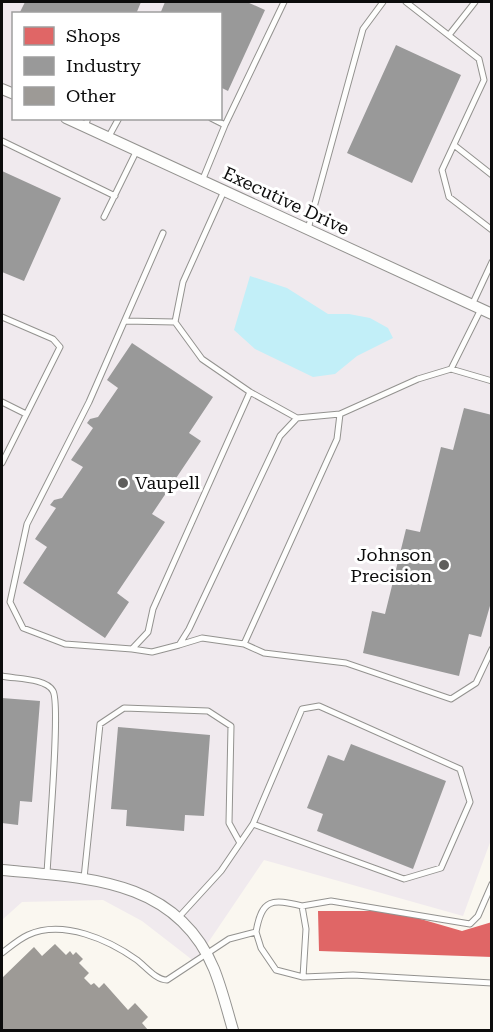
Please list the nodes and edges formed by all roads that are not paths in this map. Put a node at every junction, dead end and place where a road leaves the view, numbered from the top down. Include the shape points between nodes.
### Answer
1 (284, 2) edge
2 (383, 2) edge
3 (406, 2) edge
4 (475, 2) edge
5 (449, 35) junction
6 (118, 120) edge
7 (214, 120) edge
8 (87, 123) edge
9 (225, 126) junction
10 (108, 138) junction
11 (2, 141) edge
12 (454, 145) junction
13 (137, 150) junction
14 (492, 175) edge
15 (202, 181) junction
16 (224, 191) junction
17 (115, 196) junction
18 (104, 218) dead end
19 (308, 229) junction
20 (492, 230) edge
21 (163, 233) dead end
22 (492, 262) edge
23 (482, 309) edge
24 (2, 317) edge
25 (125, 321) junction
26 (175, 322) junction
27 (451, 369) junction
28 (492, 381) edge
29 (250, 392) junction
30 (2, 402) edge
31 (26, 414) junction
32 (340, 414) junction
33 (297, 418) junction
34 (2, 463) edge
35 (244, 644) junction
36 (178, 645) junction
37 (132, 649) junction
38 (492, 649) edge
39 (2, 676) edge
40 (253, 824) junction
41 (240, 843) junction
42 (2, 870) edge
43 (47, 874) junction
44 (84, 878) junction
45 (492, 884) edge
46 (302, 906) junction
47 (178, 918) junction
48 (256, 932) junction
49 (2, 953) edge
50 (207, 954) junction
51 (303, 977) junction
52 (492, 983) edge
53 (233, 1030) edge

1 - 9 lane
2 - 19 lane via 363,29
3 - 5 lane
4 - 5 lane
5 - 12 lane via 480,59 484,80
6 - 10 lane
7 - 9 lane
8 - 10 street, Executive Drive
9 - 15 lane
10 - 13 street, Executive Drive
11 - 17 lane
12 - 14 lane
12 - 20 lane via 442,170 449,197
13 - 15 street, Executive Drive
13 - 17 lane
15 - 16 street, Executive Drive
16 - 19 street, Executive Drive
16 - 26 lane via 183,282
17 - 18 lane
19 - 23 street, Executive Drive
21 - 25 lane
22 - 23 lane
23 - 27 lane
24 - 31 lane via 53,339 60,347
25 - 26 lane
25 - 37 lane via 27,524 10,602 22,628 65,644
26 - 29 lane via 202,359
27 - 28 lane
27 - 32 lane via 418,379
29 - 33 lane
29 - 37 lane via 153,609 148,632
30 - 31 lane
31 - 34 lane
32 - 33 lane
32 - 35 lane via 337,439
33 - 36 lane via 280,436
35 - 36 lane via 202,638
35 - 38 lane via 264,652 346,663 450,699 476,683
36 - 37 lane via 152,652
39 - 43 lane via 46,684 54,692 56,719
40 - 40 lane via 302,709 319,706 460,769 470,802 441,868 404,879
40 - 41 lane
41 - 44 lane via 229,823 231,726 208,711 124,708 100,724
41 - 47 lane via 221,871
42 - 43 street
43 - 44 street
44 - 47 street via 132,890
45 - 46 lane via 478,916 470,924 331,901
46 - 48 lane via 274,900 268,903
46 - 51 lane via 306,928
47 - 50 street
48 - 50 lane via 229,939
48 - 51 lane via 261,948 276,970
49 - 50 lane via 28,935 69,931 123,951 163,980
50 - 53 street
51 - 52 lane via 353,975

